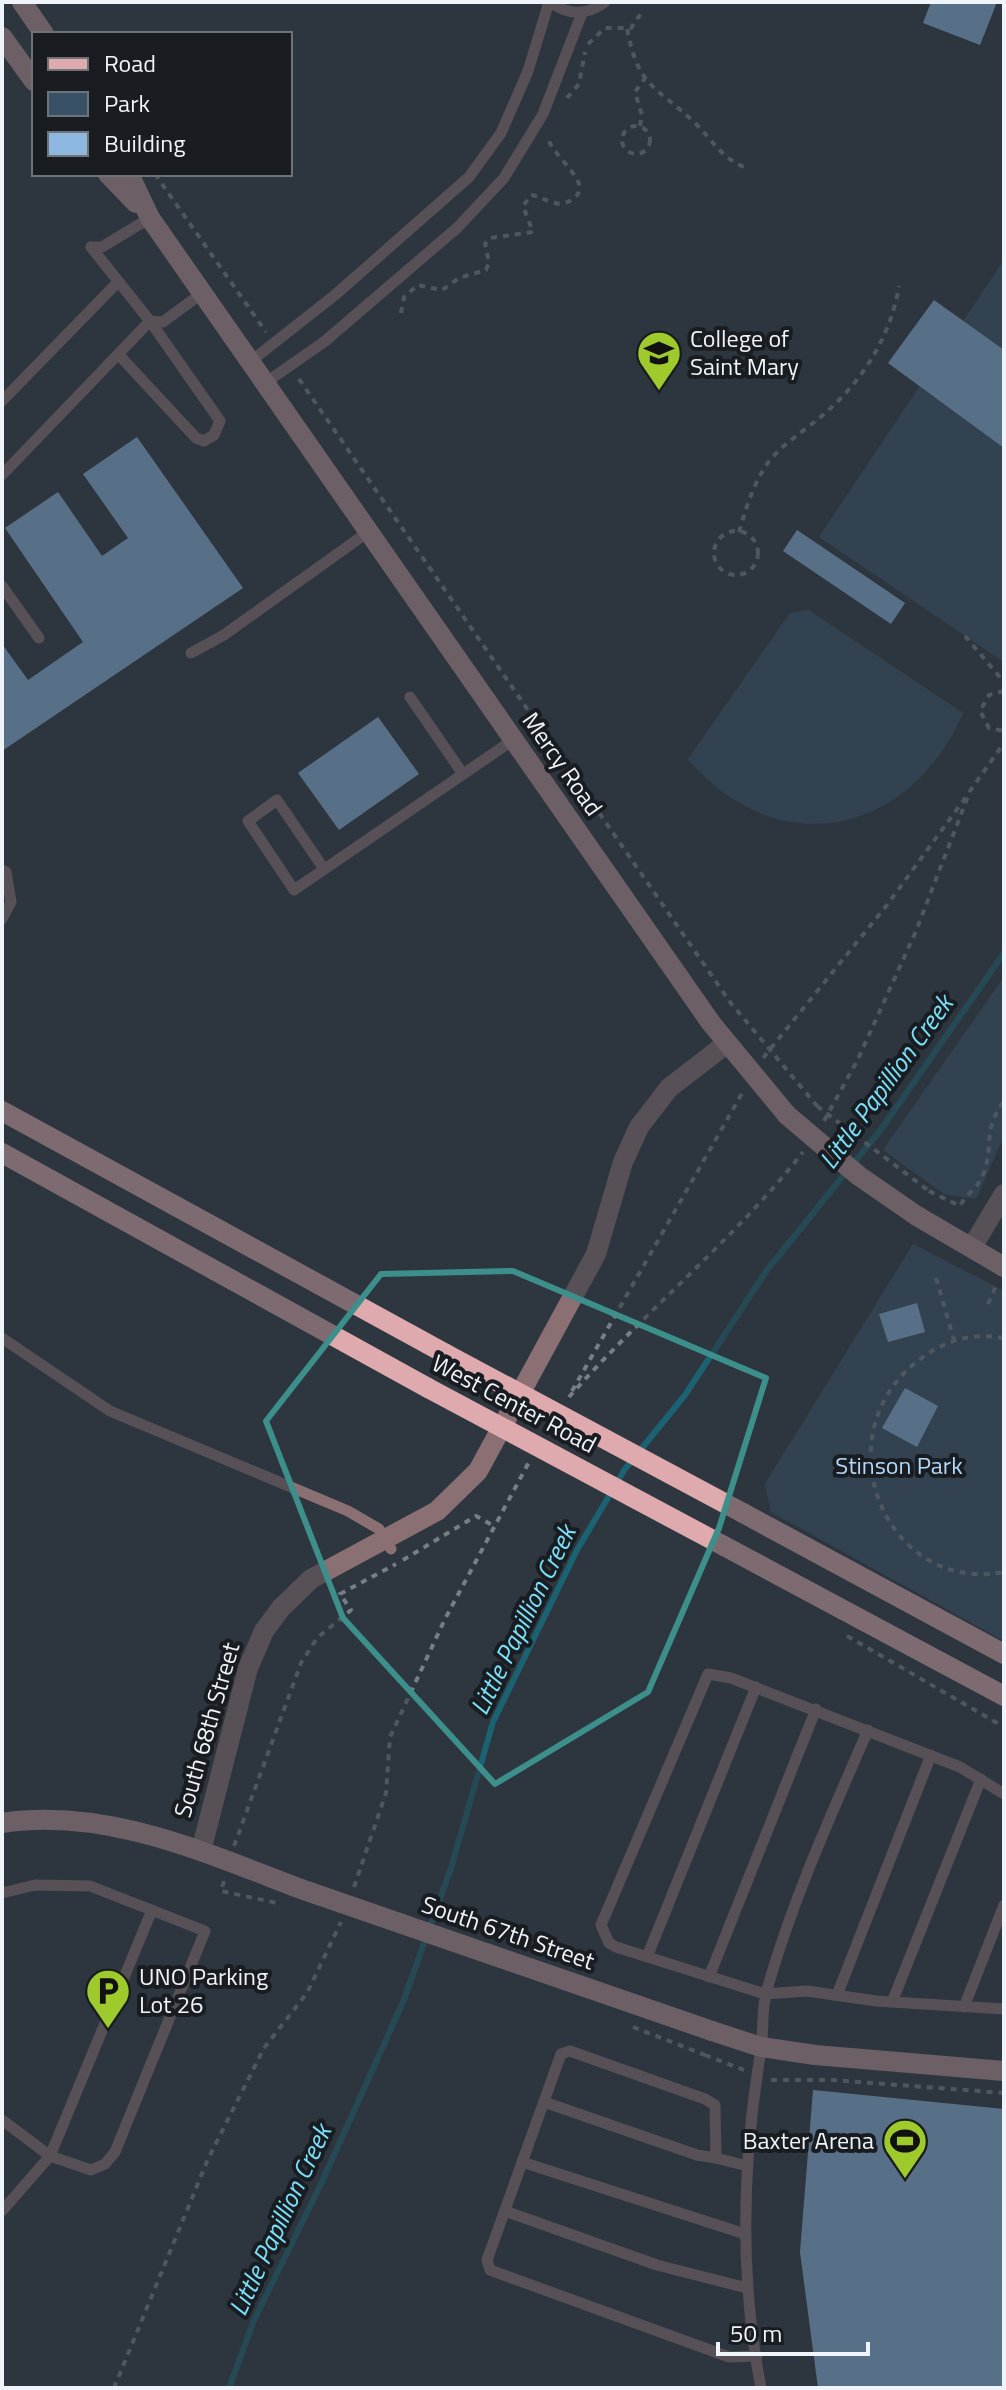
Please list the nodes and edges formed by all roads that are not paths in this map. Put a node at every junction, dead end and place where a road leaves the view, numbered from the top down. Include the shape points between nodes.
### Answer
1 (22, 2) edge
2 (550, 2) edge
3 (605, 2) edge
4 (582, 13) junction
5 (43, 32) edge
6 (2, 37) edge
7 (32, 78) edge
8 (110, 176) edge
9 (130, 176) edge
10 (150, 218) junction
11 (118, 282) junction
12 (202, 293) junction
13 (150, 321) junction
14 (118, 354) junction
15 (250, 362) junction
16 (265, 383) junction
17 (2, 401) edge
18 (2, 475) edge
19 (368, 532) junction
20 (2, 586) edge
21 (39, 638) dead end
22 (191, 653) dead end
23 (410, 697) dead end
24 (513, 740) junction
25 (463, 774) junction
26 (324, 869) junction
27 (2, 870) edge
28 (2, 919) edge
29 (726, 1044) junction
30 (2, 1111) edge
31 (2, 1153) edge
32 (1004, 1194) edge
33 (972, 1247) junction
34 (1000, 1277) edge
35 (2, 1338) edge
36 (388, 1544) junction
37 (1004, 1654) edge
38 (756, 1687) junction
39 (1004, 1696) edge
40 (816, 1709) junction
41 (868, 1730) junction
42 (931, 1755) junction
43 (981, 1779) junction
44 (1004, 1794) edge
45 (2, 1823) edge
46 (201, 1851) junction
47 (2, 1893) edge
48 (1004, 1905) edge
49 (152, 1910) junction
50 (647, 1957) junction
51 (709, 1977) junction
52 (765, 1994) junction
53 (837, 1995) junction
54 (892, 2002) junction
55 (964, 2007) junction
56 (1004, 2009) edge
57 (761, 2047) junction
58 (1004, 2071) edge
59 (544, 2102) junction
60 (2, 2120) edge
61 (50, 2156) junction
62 (716, 2158) junction
63 (522, 2162) junction
64 (747, 2166) junction
65 (2, 2211) edge
66 (505, 2211) junction
67 (745, 2234) junction
68 (747, 2288) junction
69 (757, 2356) junction
70 (761, 2388) edge

1 - 5 main road
2 - 4 lane
2 - 15 lane via 501,133 469,177
3 - 4 lane
4 - 16 lane via 543,114 504,178 457,228 324,342
6 - 7 main road
8 - 10 main road, Mercy Road
9 - 10 main road, Mercy Road
10 - 11 lane via 102,247 91,247
10 - 12 main road, Mercy Road
11 - 13 lane
11 - 17 lane
12 - 13 lane via 163,322
12 - 15 main road, Mercy Road
13 - 14 lane
13 - 14 lane via 220,421 214,435 204,441 196,438
14 - 18 lane
15 - 16 main road, Mercy Road
16 - 19 main road, Mercy Road
19 - 22 lane
19 - 24 main road, Mercy Road
20 - 21 lane
23 - 25 lane
24 - 25 lane
24 - 29 main road, Mercy Road
25 - 26 lane
26 - 26 lane via 294,890 248,821 277,800
27 - 28 lane via 11,902
29 - 33 main road, Mercy Road, bridge via 787,1115 850,1168
29 - 36 street, South 68th Street via 669,1088 639,1127 596,1254 478,1471 445,1505
30 - 37 main road, West Center Road, bridge
31 - 39 main road, West Center Road, bridge
32 - 33 street
33 - 34 main road, Mercy Road
35 - 36 lane via 110,1411 348,1511 379,1529
36 - 46 street, South 68th Street via 311,1579 281,1608 261,1638 248,1668
38 - 40 lane
38 - 50 lane
38 - 50 lane via 715,1673 701,1684 611,1900 601,1925 609,1943
40 - 41 lane
40 - 51 lane
41 - 42 lane
41 - 52 lane
42 - 43 lane
42 - 53 lane
43 - 44 lane
43 - 54 lane
45 - 46 main road, South 67th Street via 78,1820
46 - 57 main road, South 67th Street, bridge
47 - 49 lane via 35,1885 90,1886
48 - 55 lane
49 - 61 lane
49 - 61 lane via 205,1931 115,2152 91,2170
50 - 51 lane
51 - 52 lane
52 - 53 lane
52 - 57 lane
53 - 54 lane
54 - 55 lane
55 - 56 lane
57 - 58 main road, South 67th Street
57 - 64 lane via 750,2106
59 - 62 lane
59 - 62 lane via 561,2054 570,2051 715,2105
59 - 63 lane
60 - 61 lane
61 - 65 lane
62 - 64 lane
63 - 66 lane
63 - 67 lane
64 - 67 lane
66 - 68 lane via 657,2265
66 - 69 lane via 487,2260 490,2270 729,2357
67 - 68 lane
68 - 69 lane
69 - 70 lane

